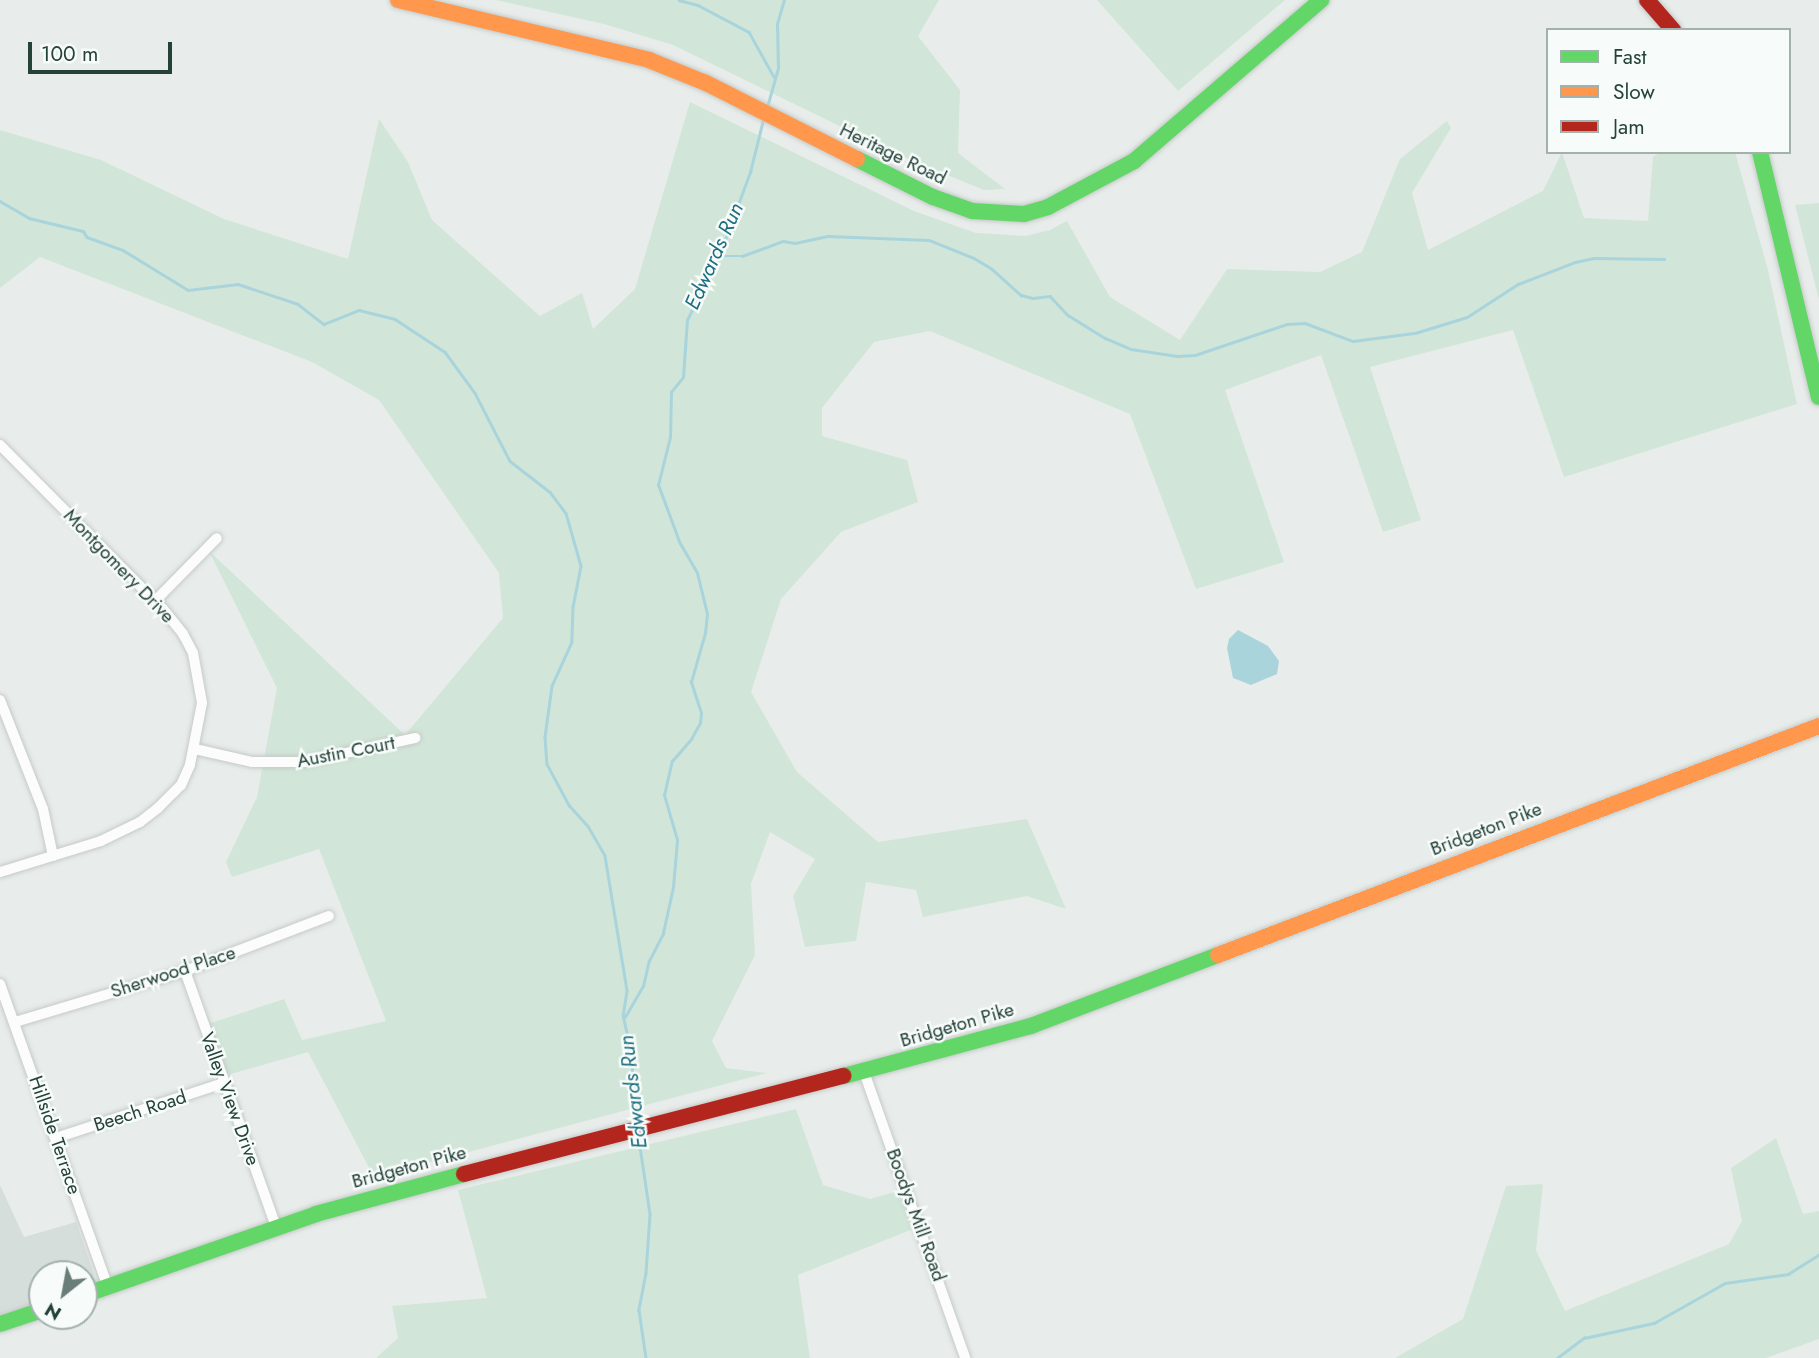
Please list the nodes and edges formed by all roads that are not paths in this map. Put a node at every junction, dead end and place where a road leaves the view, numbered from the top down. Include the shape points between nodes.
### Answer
1 (398, 0) edge
2 (1321, 0) edge
3 (1647, 0) edge
4 (1671, 28) edge
5 (1760, 154) edge
6 (1819, 397) edge
7 (0, 444) edge
8 (217, 537) dead end
9 (155, 601) junction
10 (1, 706) edge
11 (1819, 726) edge
12 (415, 738) dead end
13 (195, 749) junction
14 (53, 856) junction
15 (0, 873) edge
16 (329, 916) dead end
17 (185, 971) junction
18 (0, 984) edge
19 (15, 1022) junction
20 (864, 1072) junction
21 (223, 1083) junction
22 (56, 1138) junction
23 (276, 1226) junction
24 (108, 1287) junction
25 (98, 1290) edge
26 (28, 1315) edge
27 (0, 1324) edge
28 (965, 1358) edge

1 - 2 main road, Heritage Road via 634,55 694,78 943,201 984,214 1024,214 1074,196 1134,161
3 - 4 main road
5 - 6 main road
7 - 9 street, Montgomery Drive
8 - 9 street
9 - 13 street, Montgomery Drive via 193,653 202,703
10 - 14 street via 43,809
11 - 20 main road, Bridgeton Pike via 1031,1026
12 - 13 street, Austin Court via 304,762 252,762
13 - 14 street, Montgomery Drive via 181,785 140,822 101,841
14 - 15 street, Montgomery Drive
16 - 17 street, Sherwood Place
17 - 19 street, Sherwood Place
17 - 21 street, Valley View Drive
18 - 19 street, Hillside Terrace
19 - 22 street, Hillside Terrace
20 - 23 main road, Bridgeton Pike
20 - 28 street, Boodys Mill Road
21 - 22 street, Beech Road
21 - 23 street, Valley View Drive
22 - 24 street, Hillside Terrace
23 - 24 main road, Bridgeton Pike
24 - 25 main road, Bridgeton Pike
26 - 27 main road

